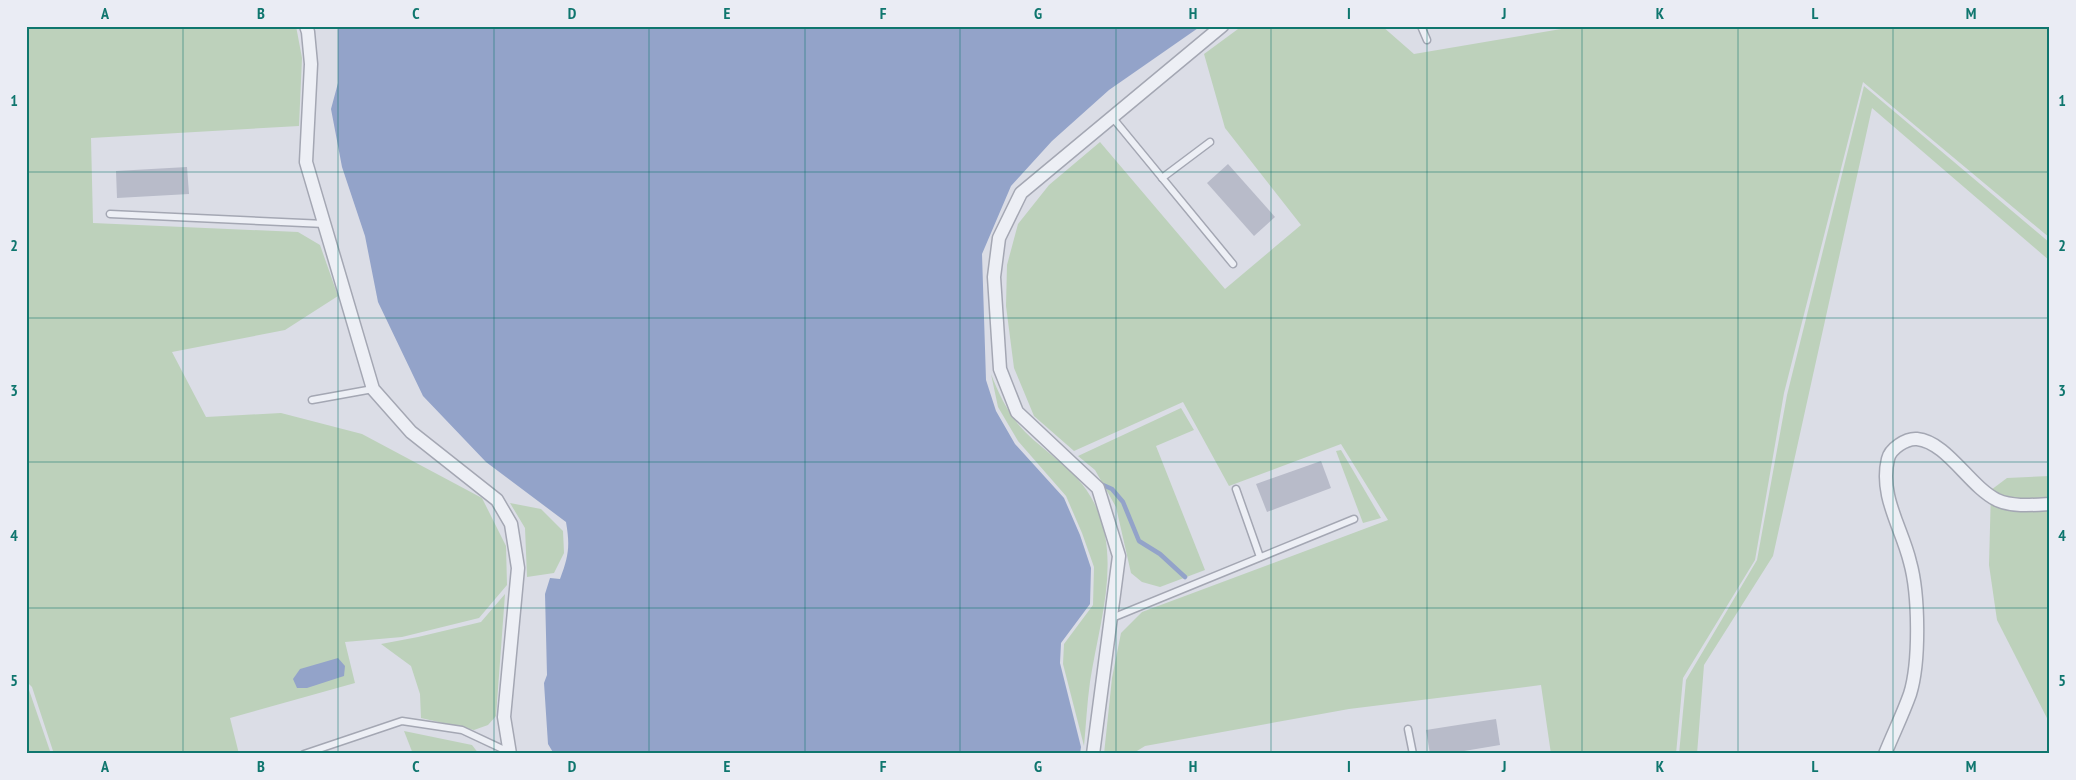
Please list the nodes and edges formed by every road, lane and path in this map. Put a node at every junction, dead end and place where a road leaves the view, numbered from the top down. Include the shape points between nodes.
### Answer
1 (306, 26) edge
2 (1222, 26) edge
3 (1421, 26) edge
4 (1427, 40) dead end
5 (1112, 117) junction
6 (1210, 142) dead end
7 (1162, 178) junction
8 (110, 214) dead end
9 (325, 224) junction
10 (1233, 264) dead end
11 (373, 388) junction
12 (312, 400) dead end
13 (1236, 489) dead end
14 (2050, 504) edge
15 (1354, 518) dead end
16 (1260, 557) junction
17 (1112, 618) junction
18 (1408, 729) dead end
19 (510, 753) edge
20 (304, 754) edge
21 (1093, 754) edge
22 (1413, 754) edge
23 (1885, 754) edge

1 - 9 street via 311,64 306,162
2 - 5 street
3 - 4 lane
5 - 7 lane
5 - 17 street via 1021,194 999,238 994,277 1000,370 1017,412 1098,488 1119,556
6 - 7 lane
7 - 10 lane
8 - 9 lane
9 - 11 street
11 - 12 lane
11 - 19 street via 411,432 497,500 511,524 518,568 504,717
13 - 16 lane
14 - 23 street via 2021,505 1998,500 1971,481 1934,444 1915,439 1897,446 1888,458 1886,494 1910,562 1915,593 1916,658 1910,693
15 - 16 lane
16 - 17 lane
17 - 21 street
18 - 22 lane
19 - 20 lane via 462,730 402,721

